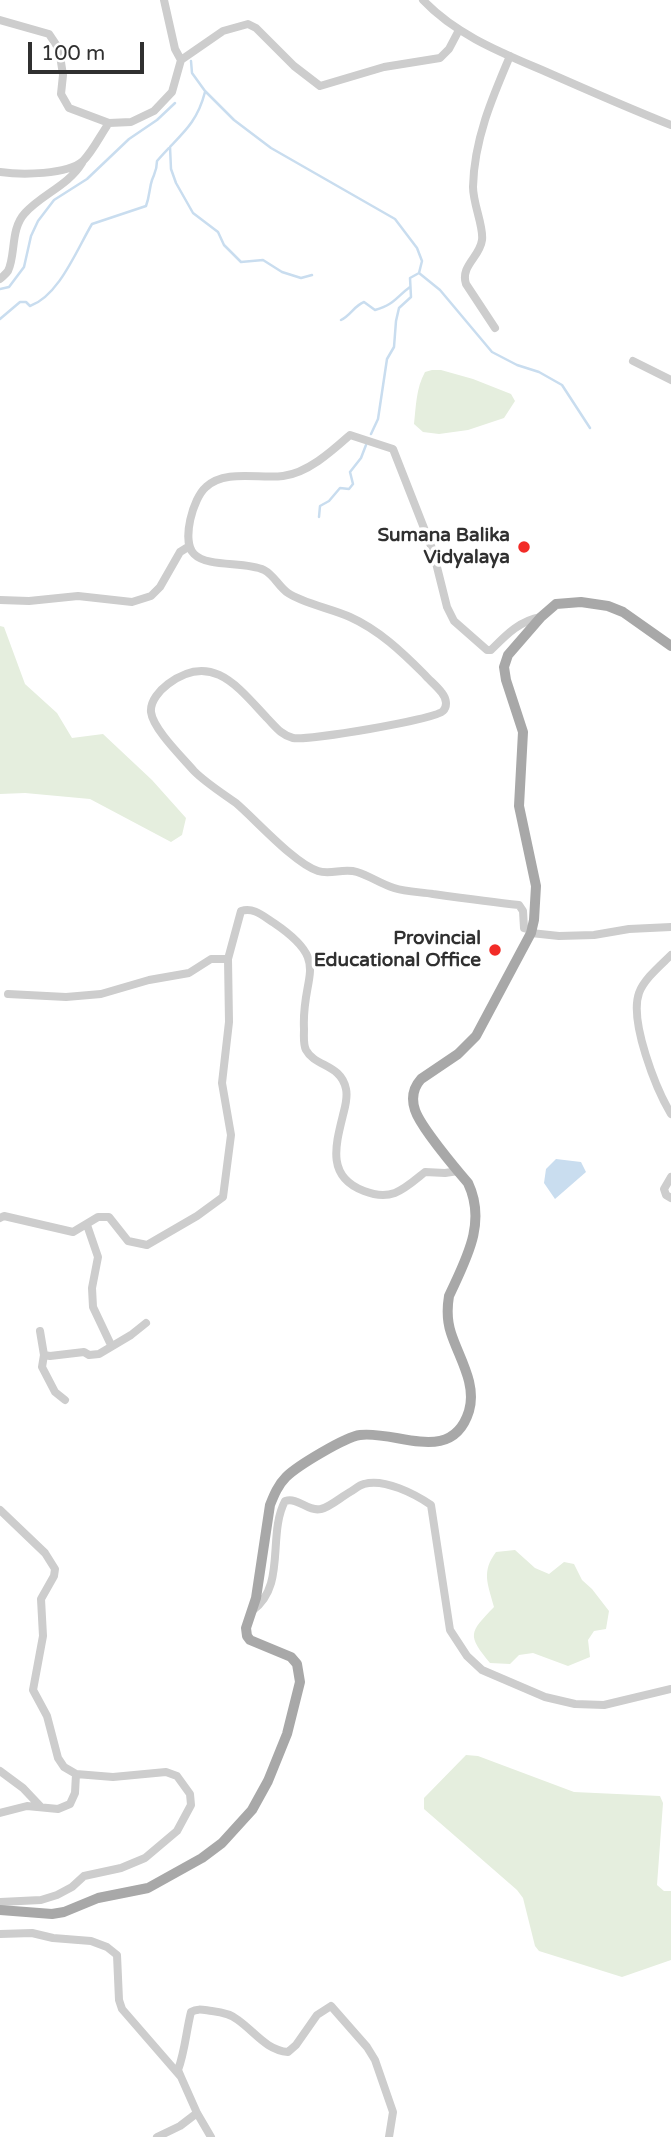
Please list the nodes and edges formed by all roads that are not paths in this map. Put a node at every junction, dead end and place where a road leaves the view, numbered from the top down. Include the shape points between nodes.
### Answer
1 (164, 0) edge
2 (423, 0) edge
3 (0, 20) edge
4 (459, 30) junction
5 (510, 56) junction
6 (181, 60) junction
7 (109, 123) junction
8 (671, 125) edge
9 (83, 160) junction
10 (0, 172) edge
11 (0, 279) edge
12 (495, 328) dead end
13 (632, 361) dead end
14 (671, 380) edge
15 (188, 547) junction
16 (0, 600) edge
17 (541, 617) junction
18 (671, 646) edge
19 (671, 927) edge
20 (531, 931) junction
21 (671, 955) edge
22 (228, 959) junction
23 (8, 993) dead end
24 (671, 1114) edge
25 (458, 1171) junction
26 (671, 1177) edge
27 (671, 1198) edge
28 (0, 1218) edge
29 (87, 1225) junction
30 (146, 1322) dead end
31 (40, 1331) dead end
32 (111, 1345) junction
33 (44, 1355) junction
34 (65, 1400) dead end
35 (0, 1510) edge
36 (251, 1612) junction
37 (671, 1689) edge
38 (0, 1770) edge
39 (76, 1774) junction
40 (40, 1806) junction
41 (0, 1813) edge
42 (0, 1902) edge
43 (0, 1910) edge
44 (0, 1934) edge
45 (181, 2077) junction
46 (197, 2113) junction
47 (158, 2137) edge
48 (211, 2137) edge
49 (390, 2137) edge

1 - 6 street
2 - 4 street
3 - 7 street via 49,34 59,49 61,94 68,108
4 - 5 street
4 - 6 street via 440,58 384,67 320,86 248,24 223,31
5 - 8 street
5 - 12 street via 478,141 473,188 482,245 464,277
6 - 7 street via 172,92 154,111 131,122
7 - 9 street
9 - 10 street via 52,171
9 - 11 street via 75,174 24,214 8,271
13 - 14 street
15 - 16 street via 151,596 132,602 78,596
15 - 17 street via 194,505 209,484 225,477 286,476 319,461 350,435 393,449 433,551 454,621 491,650 514,628
15 - 20 street via 196,557 266,571 289,593 373,629 444,695 446,706 432,717 297,739 280,732 235,684 213,672 200,671 166,685 151,713 197,774 313,869 356,872 396,889 519,905 524,928
17 - 18 main road via 556,604 581,601 608,606
17 - 20 main road via 513,647 504,667 523,732 519,806 536,886
19 - 20 street via 559,936
20 - 25 main road via 476,1036 414,1089 417,1116
21 - 24 street via 639,990 636,1003 641,1040
22 - 23 street via 211,959 189,973 101,994
22 - 25 street via 239,916 248,909 289,933 306,950 312,968 303,1010 304,1048 340,1075 346,1089 336,1164 342,1177 374,1195 392,1195 425,1172
22 - 29 street via 229,1022 222,1083 231,1135 223,1197 147,1245 128,1241 109,1217 98,1217
25 - 36 main road via 474,1195 477,1209 475,1232 448,1305 450,1331 469,1381 466,1417 456,1432 435,1442 370,1434 348,1438 284,1479 270,1505
26 - 27 street via 664,1189
28 - 29 street via 73,1231
29 - 32 street via 98,1257 93,1307
30 - 32 street
31 - 33 street
32 - 33 street via 99,1354
33 - 34 street via 42,1367 55,1392
35 - 39 street via 45,1553 55,1569 41,1599 43,1636 33,1689 47,1716 58,1758
36 - 37 street via 271,1587 278,1514 285,1501 321,1509 363,1484 376,1483 414,1493 430,1505 450,1630 482,1670 545,1697 575,1704 604,1705
36 - 43 main road via 247,1636 291,1657 300,1682 287,1734 251,1810 222,1843 159,1884 52,1914
38 - 40 street
39 - 40 street via 70,1804 58,1809
39 - 42 street via 113,1777 166,1772 177,1776 190,1794 191,1805 177,1831 145,1858 84,1876 72,1887 41,1900
40 - 41 street
44 - 45 street via 32,1933 107,1947 117,1955 122,2009
45 - 46 street
45 - 49 street via 178,2070 187,2025 197,2009 236,2018 258,2039 288,2052 317,2015 331,2006 375,2060 393,2112
46 - 47 street
46 - 48 street

